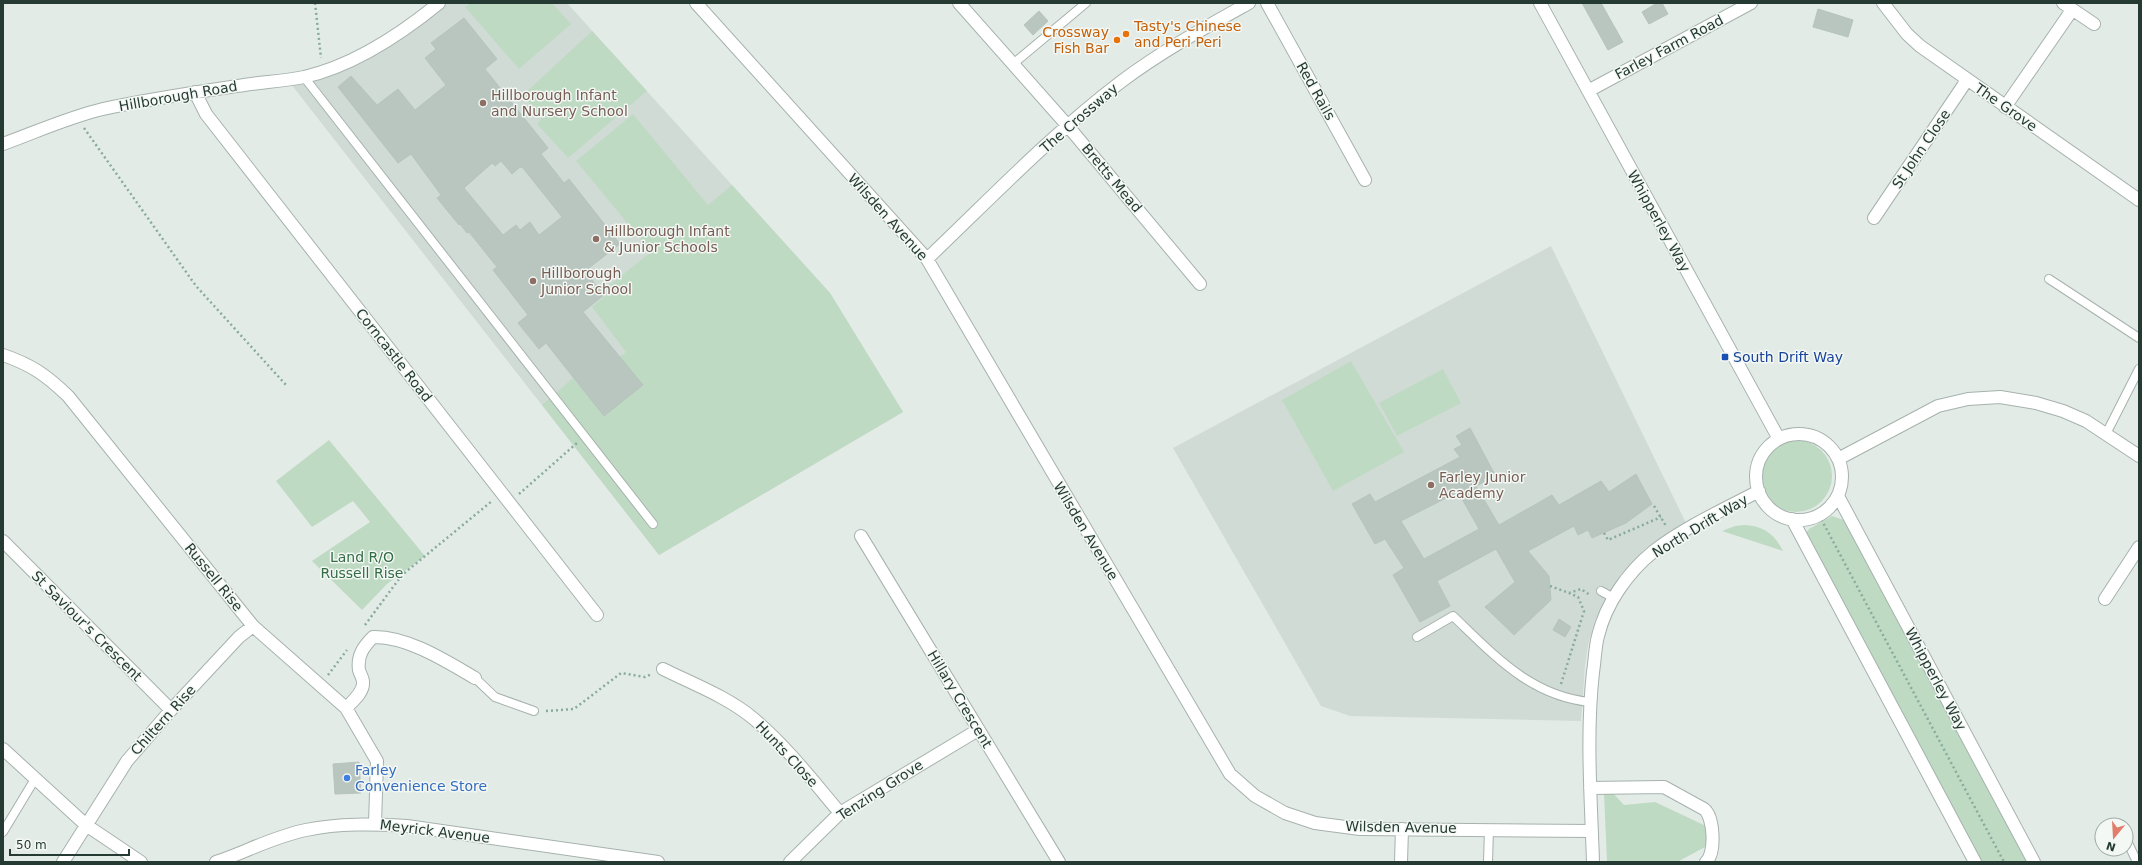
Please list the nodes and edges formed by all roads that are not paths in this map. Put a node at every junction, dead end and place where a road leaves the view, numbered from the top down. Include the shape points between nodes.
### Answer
1 (439, 3) edge
2 (696, 3) edge
3 (959, 3) edge
4 (1086, 3) edge
5 (1249, 3) edge
6 (1268, 3) edge
7 (1540, 3) edge
8 (1751, 3) edge
9 (1883, 3) edge
10 (2068, 6) edge
11 (2094, 24) dead end
12 (1013, 64) junction
13 (304, 77) junction
14 (1967, 80) junction
15 (1588, 91) junction
16 (195, 92) junction
17 (2005, 106) junction
18 (1067, 125) junction
19 (3, 144) edge
20 (1365, 180) dead end
21 (2139, 200) edge
22 (1874, 218) dead end
23 (927, 259) junction
24 (2049, 279) dead end
25 (1200, 284) dead end
26 (2139, 338) edge
27 (3, 355) edge
28 (2139, 369) edge
29 (2106, 434) junction
30 (1779, 438) junction
31 (2139, 456) edge
32 (1838, 459) junction
33 (1758, 491) junction
34 (1838, 496) junction
35 (1792, 519) junction
36 (653, 524) dead end
37 (862, 536) dead end
38 (3, 541) edge
39 (2139, 548) edge
40 (1601, 591) dead end
41 (2105, 599) dead end
42 (1612, 602) junction
43 (597, 615) dead end
44 (254, 626) junction
45 (1417, 637) dead end
46 (663, 669) road end
47 (474, 678) joint
48 (1590, 702) junction
49 (346, 708) junction
50 (171, 710) junction
51 (534, 711) road end
52 (978, 730) junction
53 (3, 749) edge
54 (35, 779) junction
55 (1590, 788) junction
56 (840, 813) junction
57 (375, 824) junction
58 (86, 825) junction
59 (1402, 829) junction
60 (1489, 829) junction
61 (1592, 831) junction
62 (3, 832) edge
63 (63, 862) edge
64 (141, 862) edge
65 (216, 862) edge
66 (658, 862) edge
67 (790, 862) edge
68 (1059, 862) edge
69 (1401, 862) edge
70 (1488, 862) edge
71 (1593, 862) edge
72 (1706, 862) edge
73 (1975, 862) edge
74 (2034, 862) edge

1 - 13 street, Hillborough Road via 407,28 356,57
2 - 23 street, Wilsden Avenue
3 - 12 street, Bretts Mead
4 - 12 lane
5 - 18 street, The Crossway via 1173,46 1123,80
6 - 20 street, Red Rails
7 - 15 street, Whipperley Way
8 - 15 street, Farley Farm Road
9 - 14 street, The Grove via 1920,46
10 - 11 street
10 - 17 street
12 - 18 street, Bretts Mead
13 - 16 street, Hillborough Road
13 - 36 lane
14 - 17 street, The Grove
14 - 22 street, St John Close
15 - 30 street, Whipperley Way
16 - 19 street, Hillborough Road via 103,109
16 - 43 street, Corncastle Road via 206,114
17 - 21 street, The Grove
18 - 23 street, The Crossway
18 - 25 street, Bretts Mead
23 - 59 street, Wilsden Avenue via 1230,774 1255,796 1285,813 1315,823
24 - 26 lane
27 - 44 street, Russell Rise via 25,362 48,377 68,396
28 - 29 lane
29 - 31 street
29 - 32 street via 2063,411 2036,403 2000,397 1968,399 1938,406
30 - 32 street via 1792,434 1806,434 1819,438 1830,447
30 - 33 street via 1762,455 1757,467
32 - 34 street via 1842,471 1842,484
33 - 35 street via 1771,509
33 - 42 street, North Drift Way via 1654,551 1619,589
34 - 35 street via 1830,507 1819,515
34 - 74 street, Whipperley Way
35 - 73 street
37 - 52 street, Hillary Crescent
38 - 50 street, St Saviour's Crescent
39 - 41 street
40 - 42 lane
42 - 48 street, North Drift Way via 1598,636
44 - 49 street, Russell Rise
44 - 50 street, Chiltern Rise via 239,637
45 - 48 lane via 1453,616 1496,659 1515,673 1558,696
46 - 56 street, Hunts Close via 753,718 789,752
47 - 49 street via 433,654 386,637 373,637 363,647 359,659 363,683 360,694
47 - 51 lane via 495,696
48 - 55 street, North Drift Way
49 - 57 street, Russell Rise via 376,761
50 - 58 street, Chiltern Rise via 127,761
52 - 56 street, Tenzing Grove
52 - 68 street, Hillary Crescent
53 - 54 street
54 - 58 street
54 - 62 lane
55 - 61 street, North Drift Way
55 - 72 street via 1664,788 1704,809 1711,819 1712,853
56 - 67 street, Tenzing Grove
57 - 65 street, Meyrick Avenue via 343,824 304,830
57 - 66 street, Meyrick Avenue via 407,826
58 - 63 street, Chiltern Rise
58 - 64 street
59 - 60 street, Wilsden Avenue
59 - 69 street
60 - 61 street, Wilsden Avenue
60 - 70 lane
61 - 71 street, North Drift Way

